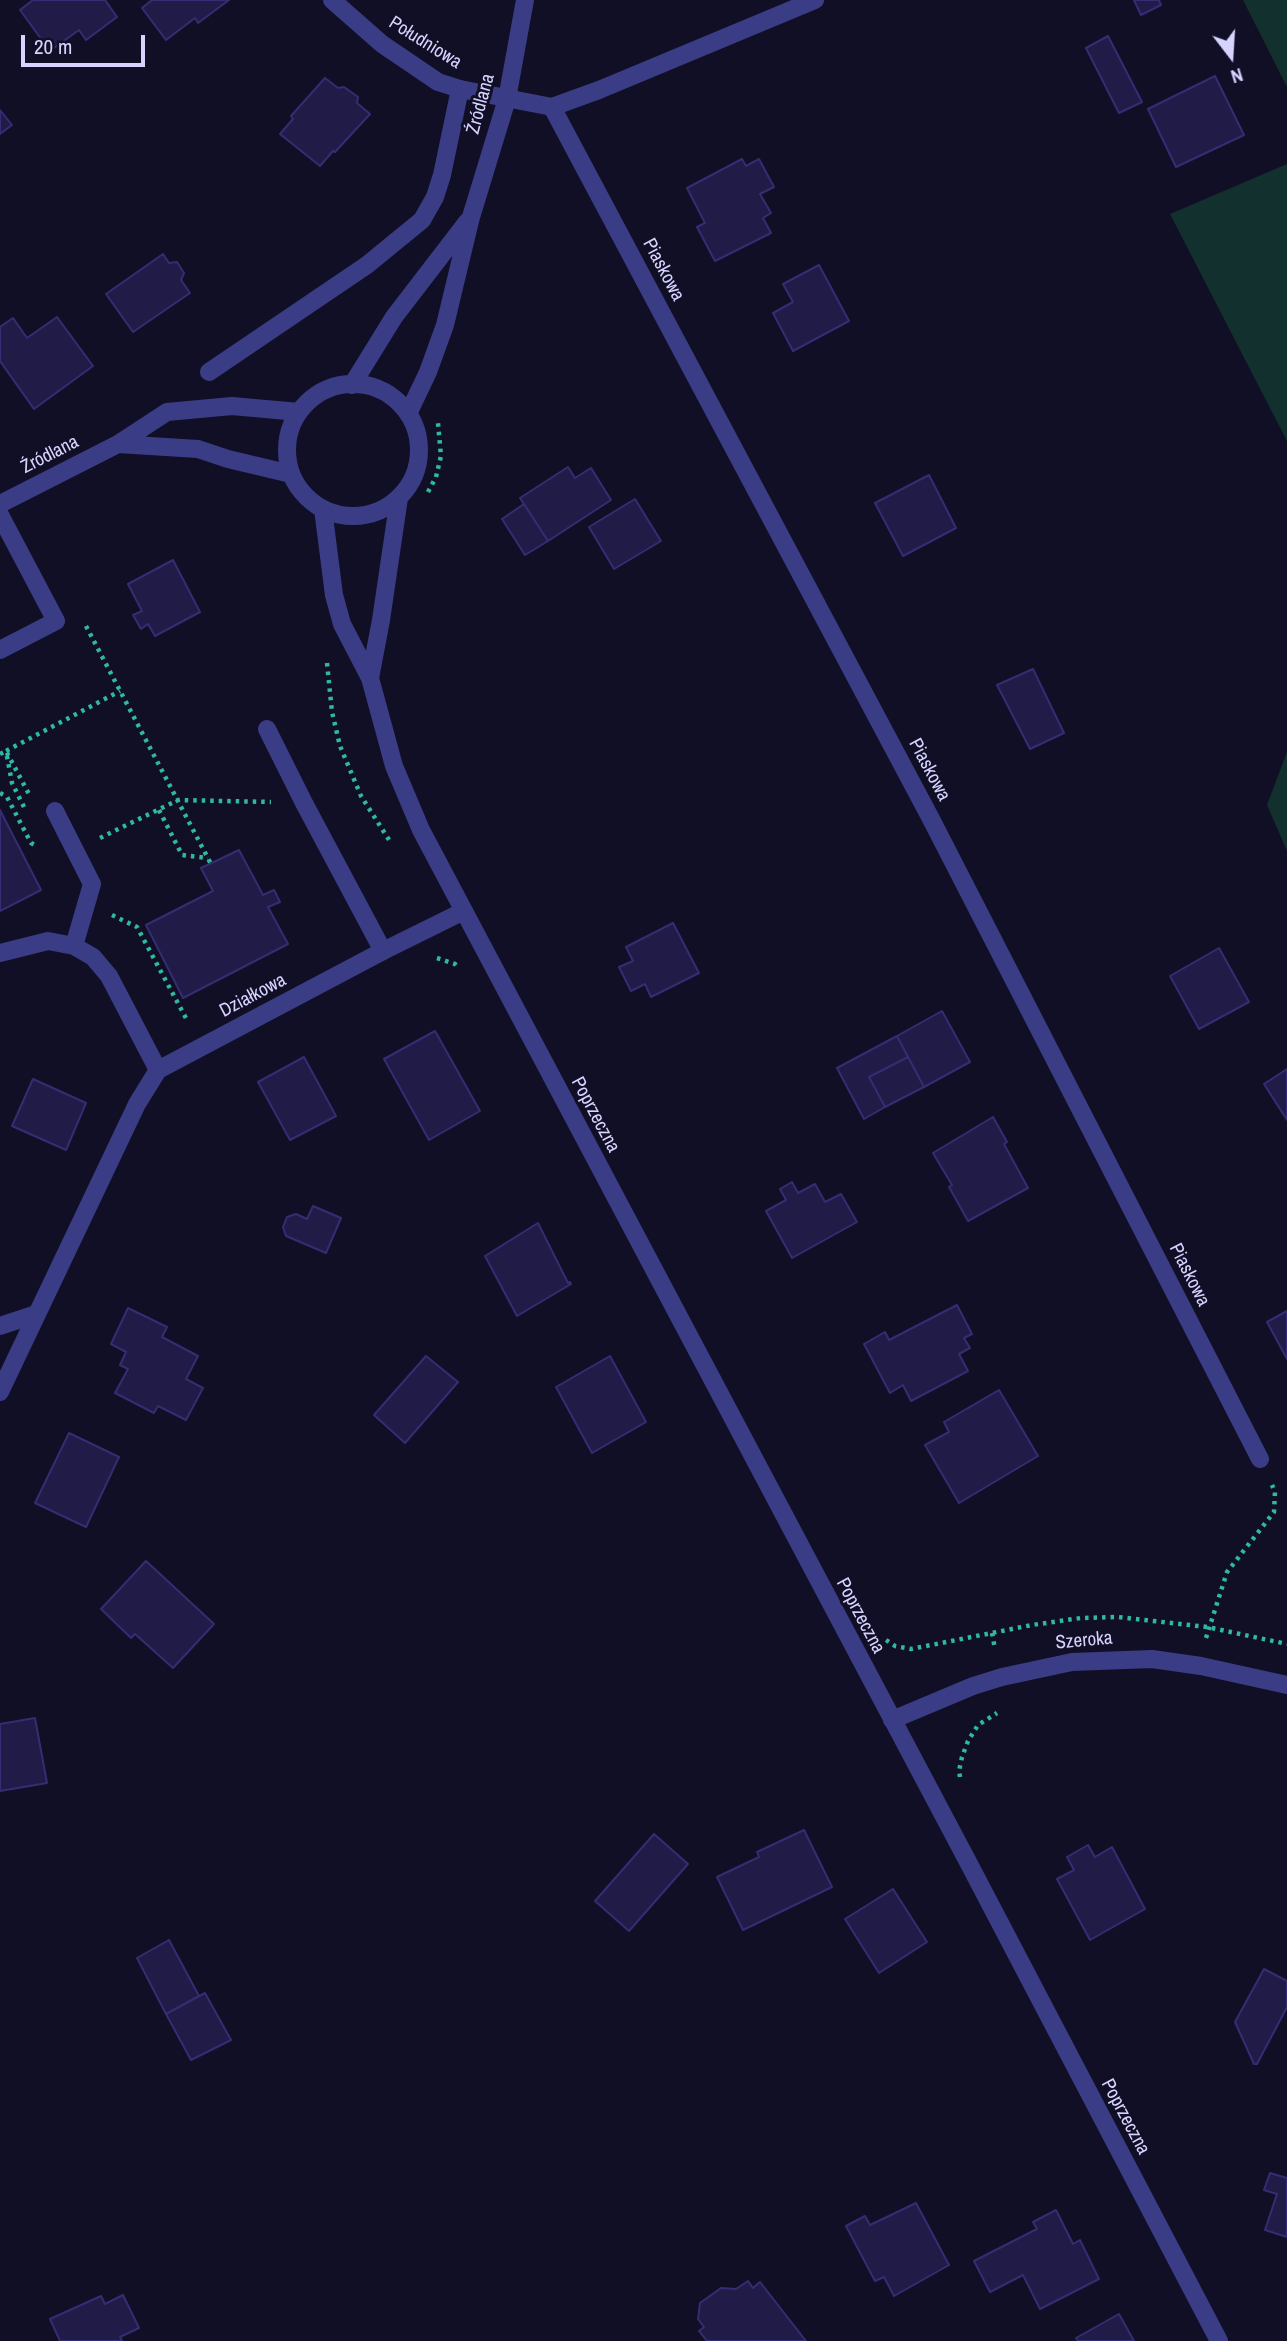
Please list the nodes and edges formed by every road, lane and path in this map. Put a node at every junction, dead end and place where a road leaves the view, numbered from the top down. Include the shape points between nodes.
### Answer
1 (332, 0) edge
2 (525, 0) edge
3 (815, 0) edge
4 (460, 89) junction
5 (506, 99) junction
6 (552, 107) junction
7 (471, 217) junction
8 (209, 372) dead end
9 (352, 385) junction
10 (299, 412) junction
11 (408, 414) junction
12 (438, 421) dead end
13 (118, 444) junction
14 (291, 474) junction
15 (399, 498) junction
16 (425, 499) dead end
17 (0, 504) edge
18 (323, 509) junction
19 (0, 516) edge
20 (82, 618) dead end
21 (0, 650) edge
22 (370, 678) junction
23 (120, 691) junction
24 (267, 729) dead end
25 (0, 793) edge
26 (178, 800) junction
27 (304, 803) junction
28 (159, 810) junction
29 (55, 811) dead end
30 (29, 817) dead end
31 (40, 839) dead end
32 (75, 850) junction
33 (464, 911) junction
34 (74, 946) junction
35 (383, 951) junction
36 (0, 954) edge
37 (158, 1070) junction
38 (36, 1314) junction
39 (0, 1326) edge
40 (0, 1392) edge
41 (1260, 1459) joint
42 (1201, 1666) junction
43 (1287, 1685) edge
44 (1001, 1712) dead end
45 (892, 1720) junction
46 (960, 1780) dead end
47 (1219, 2341) edge

1 - 4 street, Południowa via 382,44 438,82
2 - 5 street, Źródlana
3 - 6 street
4 - 5 street, Południowa
4 - 8 street via 442,175 422,220 367,265
5 - 6 street
5 - 7 street, Źródlana
6 - 41 street, Piaskowa via 930,817
7 - 9 street, Źródlana via 394,317
7 - 11 street, Źródlana via 444,325
9 - 10 street via 323,392
9 - 11 street via 384,392
10 - 13 street, Źródlana via 232,406 167,412
10 - 14 street via 288,441
11 - 15 street via 419,458
12 - 16 path via 441,456
13 - 14 street via 198,449
13 - 17 street, Źródlana
14 - 18 street via 303,494
15 - 18 street via 362,516
15 - 22 street
18 - 22 street via 342,624
19 - 21 street via 56,621
20 - 23 path
22 - 33 street via 394,766 421,830
23 - 26 path
23 - 30 path via 6,751 12,783
24 - 27 street
25 - 31 path via 7,797 31,843 36,846
26 - 27 path
26 - 28 path
26 - 28 path via 210,861 182,855
27 - 35 street
28 - 32 path
29 - 32 street
32 - 34 street via 92,884
33 - 35 street, Działkowa
33 - 45 street, Poprzeczna
34 - 36 street via 48,941
34 - 37 street via 93,957 109,976
35 - 37 street, Działkowa
37 - 38 street via 137,1104
38 - 39 street
38 - 40 street
41 - 42 path via 1275,1492 1274,1512 1227,1572 1207,1627
42 - 43 street, Szeroka
42 - 45 street, Szeroka via 1139,1659 1047,1666 973,1686
44 - 46 path via 978,1726 968,1741 958,1771
45 - 47 street, Poprzeczna

